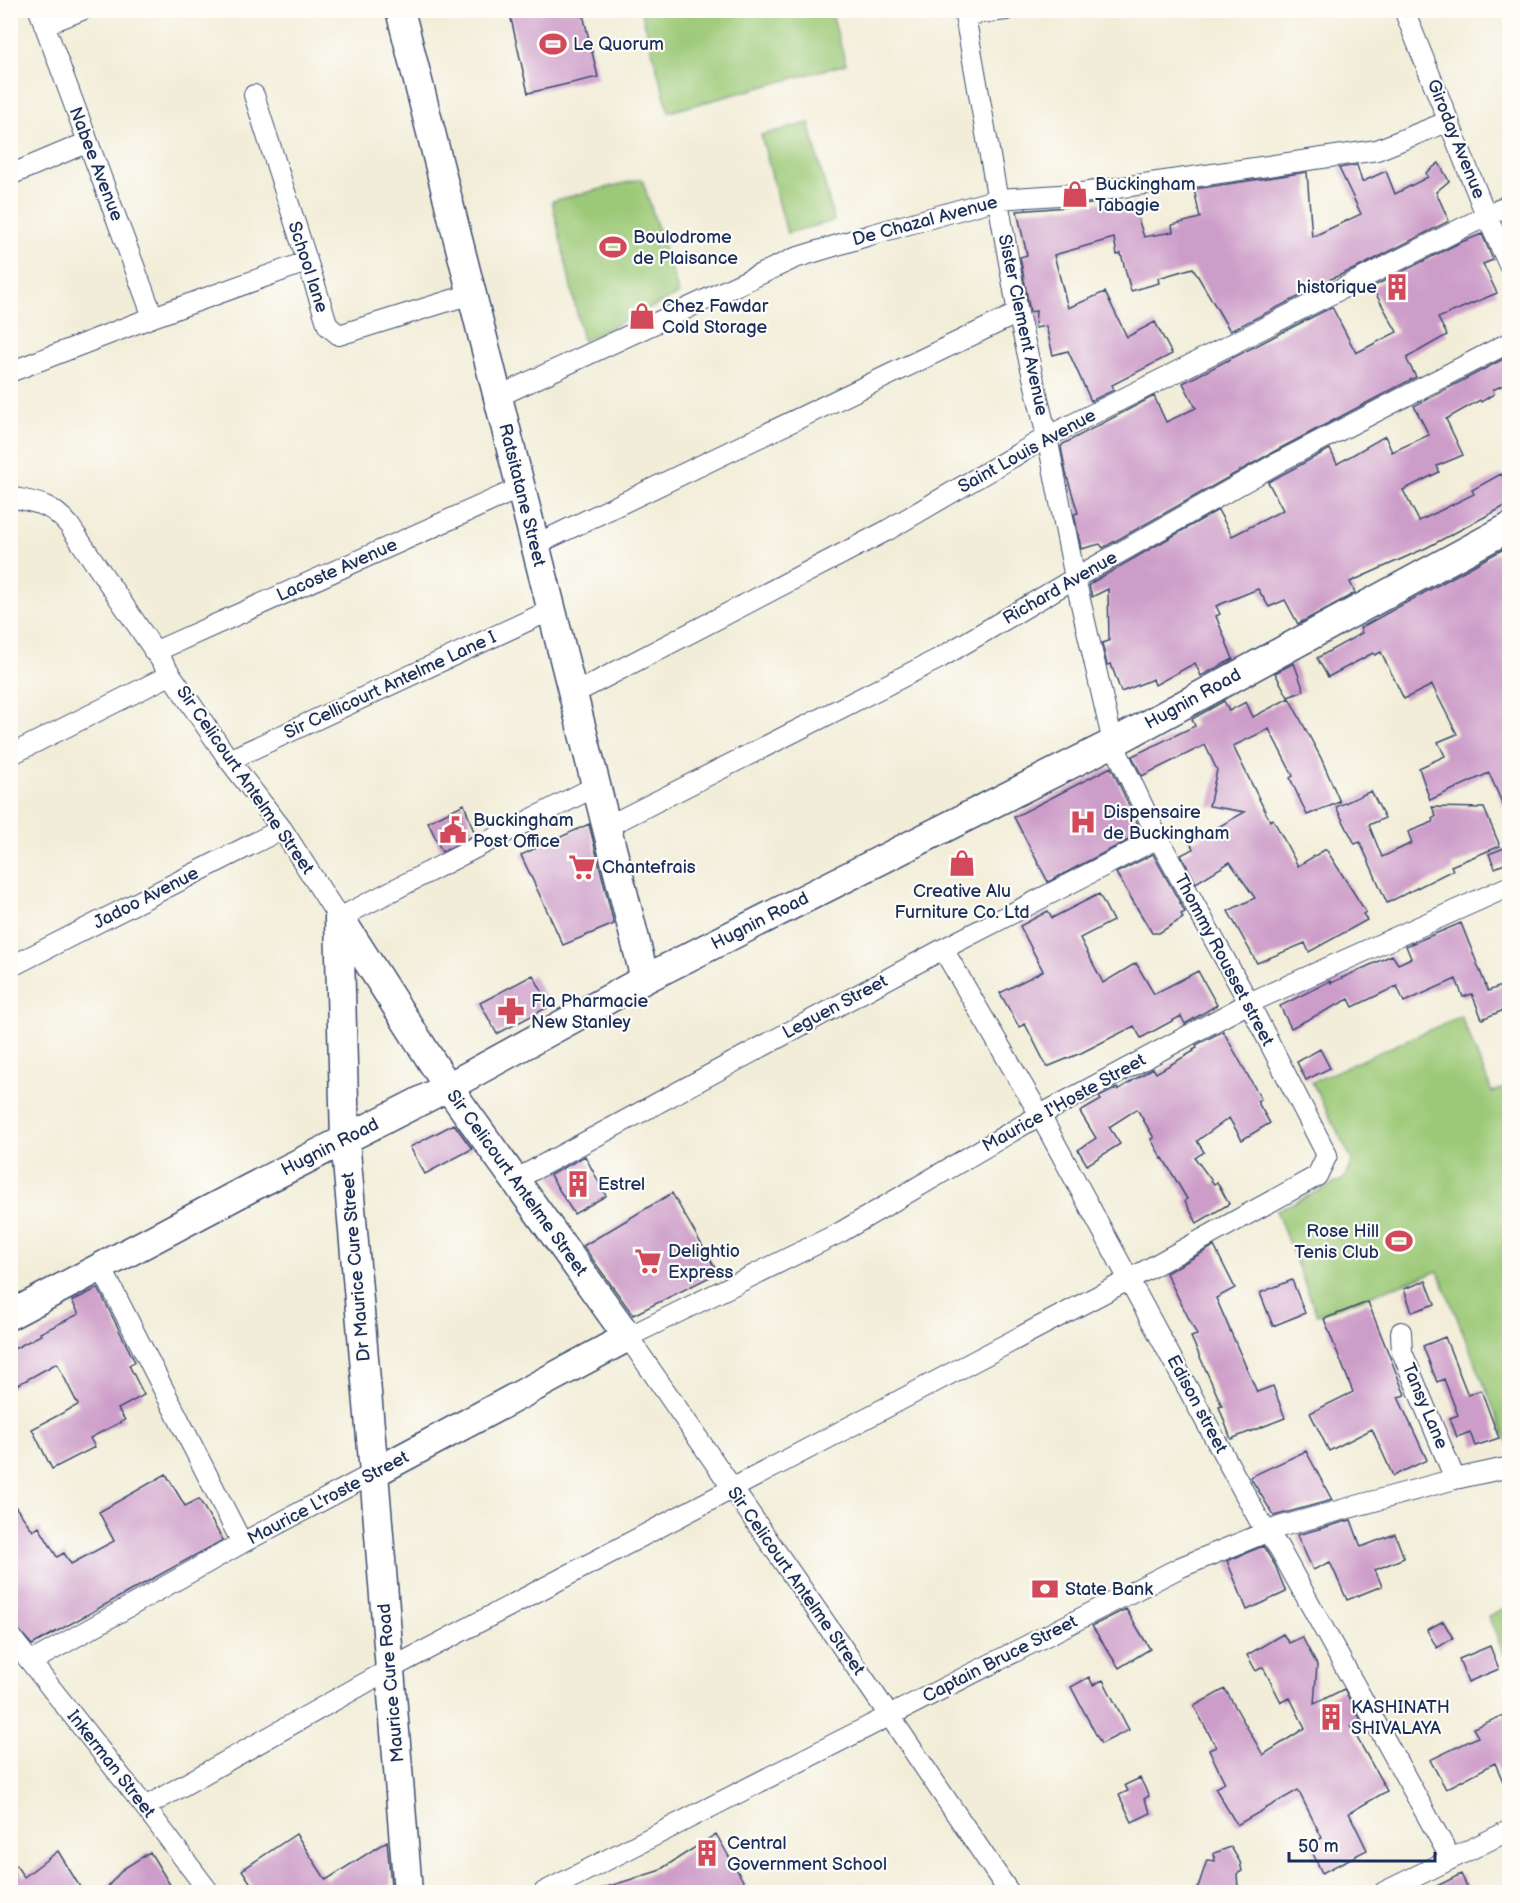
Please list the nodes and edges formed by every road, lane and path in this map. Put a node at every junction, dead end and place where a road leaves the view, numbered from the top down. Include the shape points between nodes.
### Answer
1 (82, 10) edge
2 (400, 10) edge
3 (1006, 10) edge
4 (1404, 10) edge
5 (964, 13) edge
6 (41, 18) edge
7 (254, 95) dead end
8 (1449, 121) junction
9 (88, 142) junction
10 (10, 175) edge
11 (998, 199) junction
12 (1509, 204) edge
13 (1486, 216) junction
14 (306, 262) junction
15 (1509, 267) edge
16 (471, 294) junction
17 (1018, 313) junction
18 (153, 317) junction
19 (1509, 342) edge
20 (10, 372) edge
21 (497, 397) junction
22 (1047, 437) junction
23 (520, 488) junction
24 (10, 497) edge
25 (1509, 526) edge
26 (535, 545) junction
27 (1075, 578) junction
28 (551, 610) junction
29 (154, 652) junction
30 (170, 675) junction
31 (573, 694) junction
32 (1113, 743) junction
33 (10, 755) edge
34 (229, 760) junction
35 (596, 786) junction
36 (606, 827) junction
37 (282, 830) junction
38 (1158, 838) junction
39 (1509, 886) edge
40 (339, 918) junction
41 (944, 949) junction
42 (10, 967) edge
43 (645, 979) junction
44 (1249, 1003) junction
45 (448, 1087) junction
46 (1040, 1115) junction
47 (345, 1139) junction
48 (514, 1180) junction
49 (100, 1267) junction
50 (1130, 1280) junction
51 (10, 1315) edge
52 (1401, 1332) dead end
53 (627, 1337) junction
54 (1509, 1467) edge
55 (374, 1473) junction
56 (1455, 1479) junction
57 (732, 1488) junction
58 (1267, 1531) junction
59 (242, 1543) junction
60 (10, 1636) edge
61 (31, 1662) junction
62 (390, 1669) junction
63 (889, 1715) junction
64 (145, 1807) junction
65 (1509, 1830) edge
66 (1451, 1858) junction
67 (206, 1892) edge
68 (408, 1893) edge
69 (544, 1893) edge
70 (1009, 1893) edge
71 (1384, 1893) edge

1 - 6 street
2 - 16 main road, Ratsitatane Street
3 - 5 street
4 - 8 street, Giroday Avenue
5 - 11 street, Sister Clement Avenue
6 - 9 street, Nabee Avenue
7 - 14 street, School lane
8 - 11 street, De Chazal Avenue via 1377,150 1075,194
8 - 13 street, Giroday Avenue
9 - 10 street
9 - 18 street, Nabee Avenue
11 - 17 street, Sister Clement Avenue
11 - 21 street, De Chazal Avenue via 795,258
12 - 13 street, Saint Louis Avenue
13 - 15 street, Giroday Avenue
13 - 22 street, Saint Louis Avenue
14 - 16 street, School lane via 328,326 339,335
14 - 18 street
16 - 21 main road, Ratsitatane Street
17 - 22 street, Sister Clement Avenue
17 - 26 street
18 - 20 street
19 - 27 street, Richard Avenue via 1281,461
21 - 23 main road, Ratsitatane Street
22 - 27 street, Sister Clement Avenue
22 - 31 street, Saint Louis Avenue via 886,531
23 - 26 main road, Ratsitatane Street
23 - 29 street, Lacoste Avenue
24 - 29 street, Sir Celicourt Antelme Street via 57,511
25 - 32 main road, Hugnin Road
26 - 28 main road, Ratsitatane Street
27 - 32 street, Sister Clement Avenue
27 - 36 street, Richard Avenue via 940,658
28 - 31 main road, Ratsitatane Street
28 - 34 street, Sir Cellicourt Antelme Lane I
29 - 30 street, Sir Celicourt Antelme Street
30 - 33 street
30 - 34 street, Sir Celicourt Antelme Street
31 - 35 main road, Ratsitatane Street
32 - 38 street, Thommy Rousset street
32 - 43 main road, Hugnin Road
34 - 37 street, Sir Celicourt Antelme Street
35 - 36 main road, Ratsitatane Street
35 - 40 street
36 - 43 main road, Ratsitatane Street
37 - 40 street, Sir Celicourt Antelme Street
37 - 42 street, Jadoo Avenue
38 - 41 street, Leguen Street
38 - 44 street, Thommy Rousset street
39 - 44 street, Maurice I'Hoste Street
40 - 45 main road, Sir Celicourt Antelme Street
40 - 47 main road, Dr Maurice Cure Street
41 - 46 street, Edison street
41 - 48 street, Leguen Street
43 - 45 main road, Hugnin Road
44 - 46 street, Maurice I'Hoste Street
44 - 50 street, Thommy Rousset street via 1327,1155 1317,1176
45 - 47 main road, Hugnin Road
45 - 48 main road, Sir Celicourt Antelme Street
46 - 50 street, Edison street
46 - 53 street, Maurice I'Hoste Street via 841,1232
47 - 49 main road, Hugnin Road
47 - 55 main road, Dr Maurice Cure Street
48 - 53 main road, Sir Celicourt Antelme Street
49 - 51 main road, Hugnin Road
49 - 59 street
50 - 57 street
50 - 58 street, Edison street
52 - 56 street, Tansy Lane via 1402,1352
53 - 55 main road, Maurice L'roste Street
53 - 57 street, Sir Celicourt Antelme Street
54 - 56 street, Captain Bruce Street
55 - 59 street, Maurice L'roste Street
55 - 62 main road, Maurice Cure Road
56 - 58 street, Captain Bruce Street
57 - 62 street
57 - 63 street, Sir Celicourt Antelme Street
58 - 63 street, Captain Bruce Street via 1181,1567
58 - 66 street, Edison street
59 - 61 street, Maurice L'roste Street
60 - 61 street, Inkerman Street
61 - 64 street, Inkerman Street
62 - 64 street
62 - 68 main road, Maurice Cure Road
63 - 69 street, Captain Bruce Street
63 - 70 street, Sir Celicourt Antelme Street
64 - 67 street, Inkerman Street
65 - 66 street
66 - 71 street

